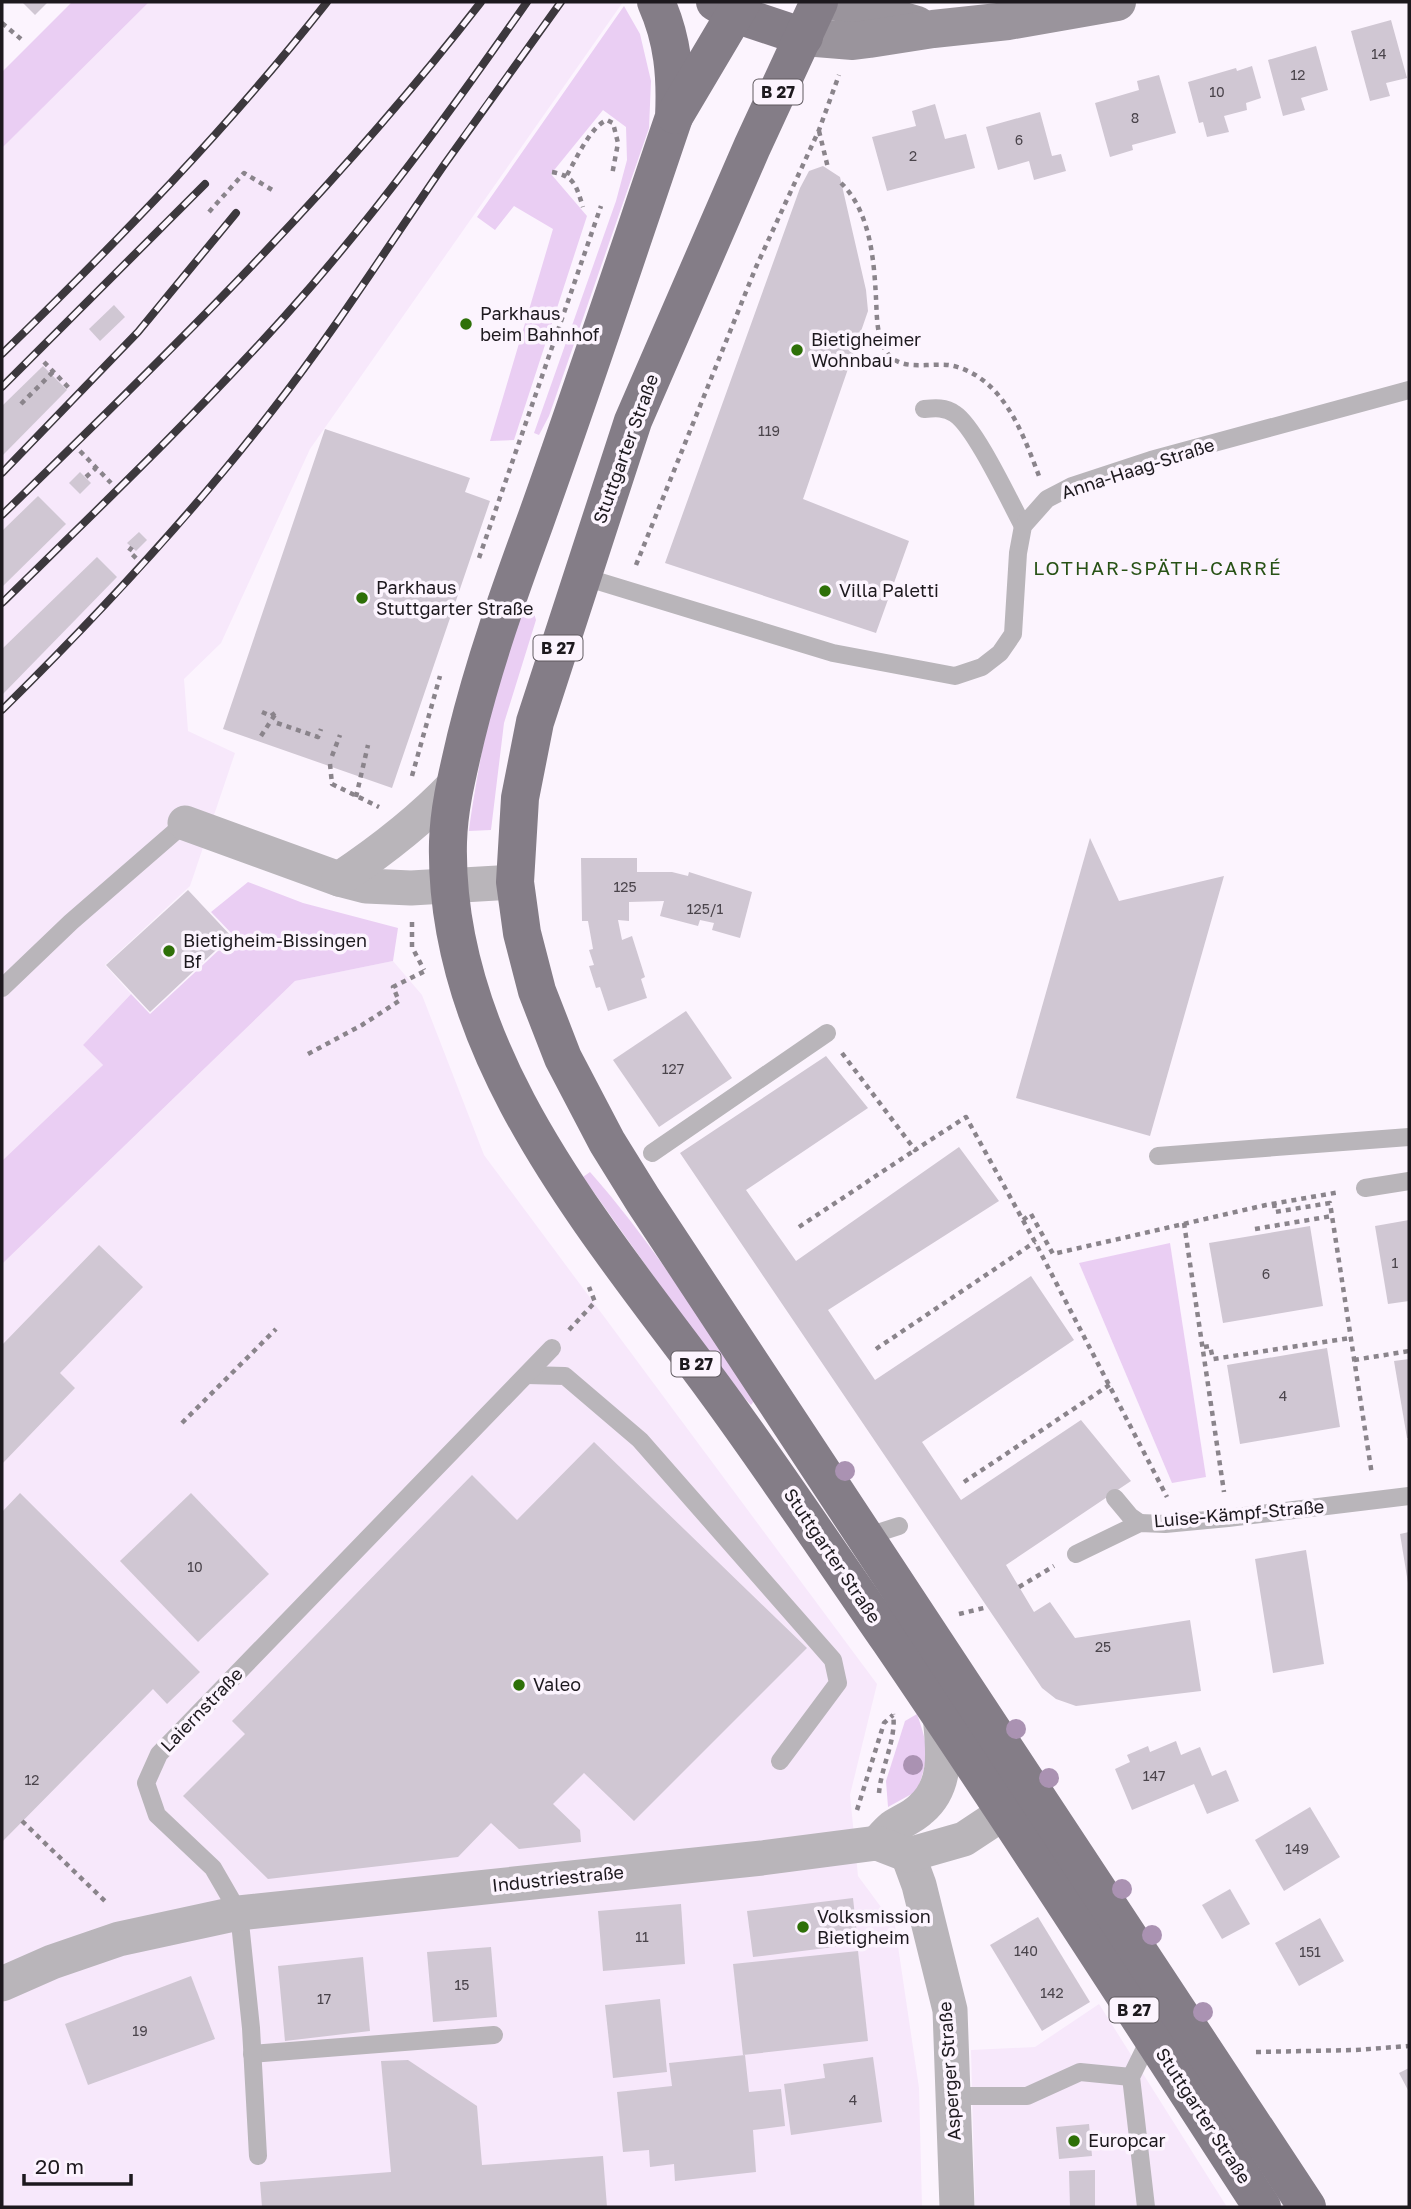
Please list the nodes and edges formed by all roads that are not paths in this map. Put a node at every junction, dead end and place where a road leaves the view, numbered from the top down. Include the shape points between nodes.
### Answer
1 (656, 2) edge
2 (819, 2) edge
3 (838, 2) edge
4 (1117, 2) edge
5 (731, 6) edge
6 (943, 19) edge
7 (804, 37) junction
8 (674, 117) junction
9 (1409, 390) edge
10 (924, 409) dead end
11 (1023, 526) junction
12 (581, 576) junction
13 (454, 785) junction
14 (185, 823) joint
15 (339, 879) junction
16 (515, 881) junction
17 (449, 887) junction
18 (2, 988) edge
19 (832, 1039) road end
20 (1409, 1136) edge
21 (652, 1153) dead end
22 (1158, 1156) dead end
23 (1409, 1181) edge
24 (1365, 1188) road end
25 (552, 1348) road end
26 (527, 1375) junction
27 (1409, 1496) edge
28 (1115, 1498) dead end
29 (1140, 1523) junction
30 (1076, 1554) road end
31 (940, 1715) junction
32 (780, 1762) dead end
33 (1019, 1803) junction
34 (892, 1849) junction
35 (239, 1913) junction
36 (2, 1984) edge
37 (494, 2035) dead end
38 (1152, 2036) junction
39 (253, 2054) junction
40 (1132, 2077) junction
41 (953, 2096) junction
42 (258, 2156) dead end
43 (957, 2207) edge
44 (1146, 2207) edge
45 (1262, 2207) edge
46 (1307, 2207) edge

1 - 8 main road, Stuttgarter Straße / B 27 via 672,52
2 - 7 main road, Stuttgarter Straße / B 27
3 - 6 main road via 860,10
4 - 6 main road
5 - 7 main road, B 27
5 - 8 main road, B 27
6 - 7 main road via 853,41
7 - 12 main road, Stuttgarter Straße / B 27 via 633,421
8 - 13 main road, Stuttgarter Straße / B 27 via 493,639
9 - 11 lane, Anna-Haag-Straße via 1072,486 1048,499
10 - 11 lane via 944,408 958,415
11 - 12 lane via 1013,634 1000,653 982,667 955,676 833,653
12 - 16 main road, Stuttgarter Straße / B 27 via 526,760
13 - 15 street, Stuttgarter Straße via 426,814
13 - 17 main road, Stuttgarter Straße / B 27
14 - 15 street
14 - 18 lane
15 - 17 street via 391,888
16 - 17 street
16 - 33 main road, Stuttgarter Straße / B 27 via 537,991 563,1058 607,1142 643,1200 882,1531
17 - 31 main road, Stuttgarter Straße / B 27 via 453,927 476,1014 555,1169 757,1448
19 - 21 lane
20 - 22 lane
23 - 24 lane
25 - 26 lane, Laiernstraße
26 - 32 lane via 565,1376 640,1440 834,1660 838,1683
26 - 35 lane, Laiernstraße via 159,1754 146,1783 158,1815 213,1868
27 - 29 lane, Luise-Kämpf-Straße via 1228,1518
28 - 29 lane
29 - 30 lane, Luise-Kämpf-Straße
31 - 33 main road, Stuttgarter Straße / B 27
31 - 34 street via 940,1783 920,1811 891,1828
33 - 34 street, Industriestraße via 964,1839
33 - 38 main road, Stuttgarter Straße / B 27
33 - 46 main road, Stuttgarter Straße / B 27
34 - 35 street, Industriestraße via 762,1858
34 - 41 street, Asperger Straße via 919,1885 950,2010
35 - 36 street via 119,1938
35 - 39 lane
37 - 39 lane
38 - 40 lane
38 - 45 main road, Stuttgarter Straße / B 27
39 - 42 lane
40 - 41 lane via 1080,2072 1027,2096
40 - 44 lane
41 - 43 street, Asperger Straße

